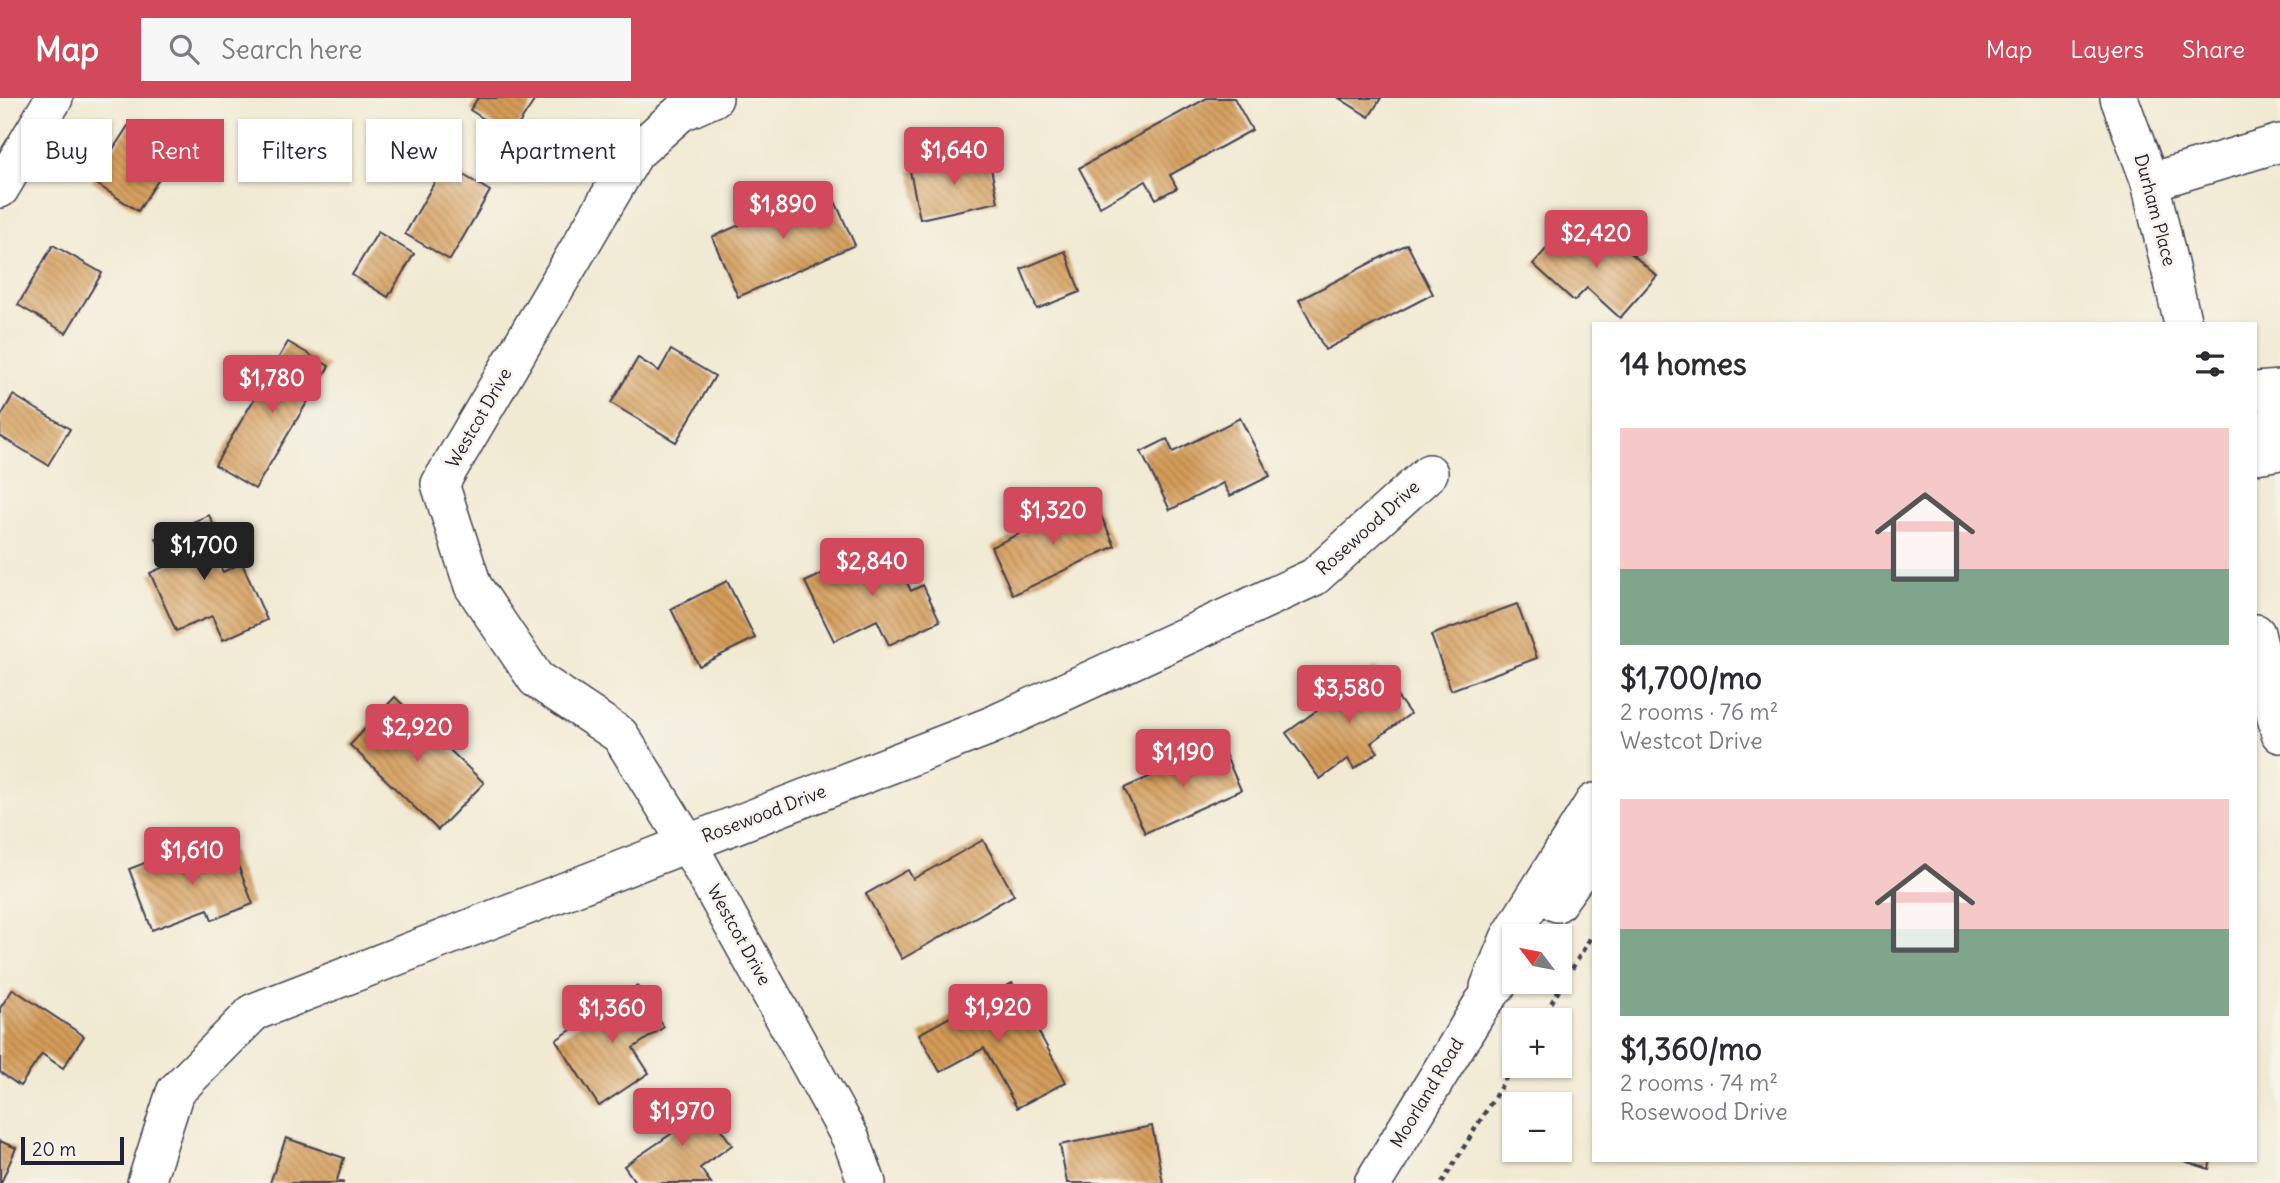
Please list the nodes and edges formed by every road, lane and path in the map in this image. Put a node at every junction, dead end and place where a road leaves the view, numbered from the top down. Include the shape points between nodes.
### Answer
1 (54, 98) edge
2 (714, 98) edge
3 (2119, 98) edge
4 (2280, 143) edge
5 (2150, 182) junction
6 (0, 189) edge
7 (2183, 322) edge
8 (2280, 389) edge
9 (2257, 391) edge
10 (2280, 422) edge
11 (2257, 430) edge
12 (2280, 451) edge
13 (2257, 455) edge
14 (1429, 473) dead end
15 (2257, 637) edge
16 (2280, 734) edge
17 (1592, 805) edge
18 (688, 844) junction
19 (1592, 855) edge
20 (1543, 924) edge
21 (1592, 935) edge
22 (1502, 979) edge
23 (1482, 1004) junction
24 (1548, 1008) edge
25 (1506, 1078) edge
26 (146, 1183) edge
27 (867, 1183) edge
28 (1373, 1183) edge
29 (1442, 1183) edge

1 - 6 street
2 - 18 street, Westcot Drive via 680,113 635,153 440,484 473,586 536,679 621,735
3 - 5 street, Durham Place
4 - 5 street
5 - 7 street, Durham Place
8 - 9 street
10 - 11 street
12 - 13 street
14 - 18 street, Rosewood Drive via 1314,577 990,726
15 - 16 street
17 - 23 street, Moorland Road via 1509,938
18 - 26 street, Rosewood Drive via 254,1012 175,1092
18 - 27 street, Westcot Drive via 851,1139
19 - 20 street
21 - 24 path
22 - 23 street, Moorland Road
23 - 28 street, Moorland Road
25 - 29 path

